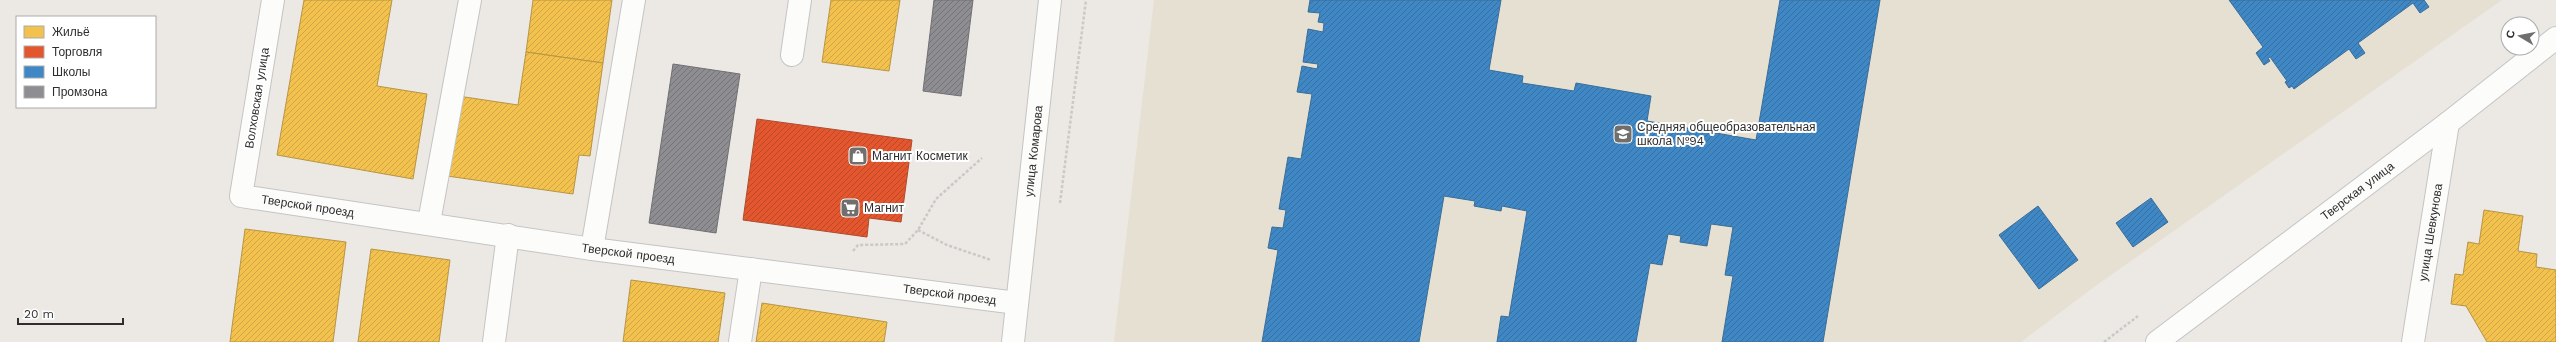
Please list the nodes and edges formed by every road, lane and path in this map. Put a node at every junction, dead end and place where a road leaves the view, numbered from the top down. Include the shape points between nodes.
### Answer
1 (273, 0) edge
2 (470, 0) edge
3 (634, 0) edge
4 (800, 0) edge
5 (1050, 0) edge
6 (1086, 0) edge
7 (2556, 38) edge
8 (792, 55) dead end
9 (2448, 123) junction
10 (982, 158) dead end
11 (241, 196) joint
12 (1060, 207) dead end
13 (429, 222) junction
14 (918, 230) junction
15 (508, 235) junction
16 (905, 244) dead end
17 (592, 249) junction
18 (751, 269) junction
19 (1020, 272) junction
20 (1017, 303) junction
21 (494, 342) edge
22 (740, 342) edge
23 (1013, 342) edge
24 (2157, 342) edge
25 (2413, 342) edge

1 - 11 street, Волховская улица
2 - 13 street
3 - 17 street
4 - 8 street
5 - 19 street, улица Комарова
6 - 12 path
7 - 9 street, Тверская улица
9 - 24 street, Тверская улица
9 - 25 street, улица Шевкунова
10 - 14 path via 936,199
11 - 13 street, Тверской проезд
13 - 15 street, Тверской проезд
14 - 16 path
14 - 19 path via 947,245
15 - 17 street, Тверской проезд
15 - 21 street
17 - 18 street, Тверской проезд
18 - 20 street, Тверской проезд
18 - 22 street
19 - 20 street, улица Комарова
20 - 23 street, улица Комарова

